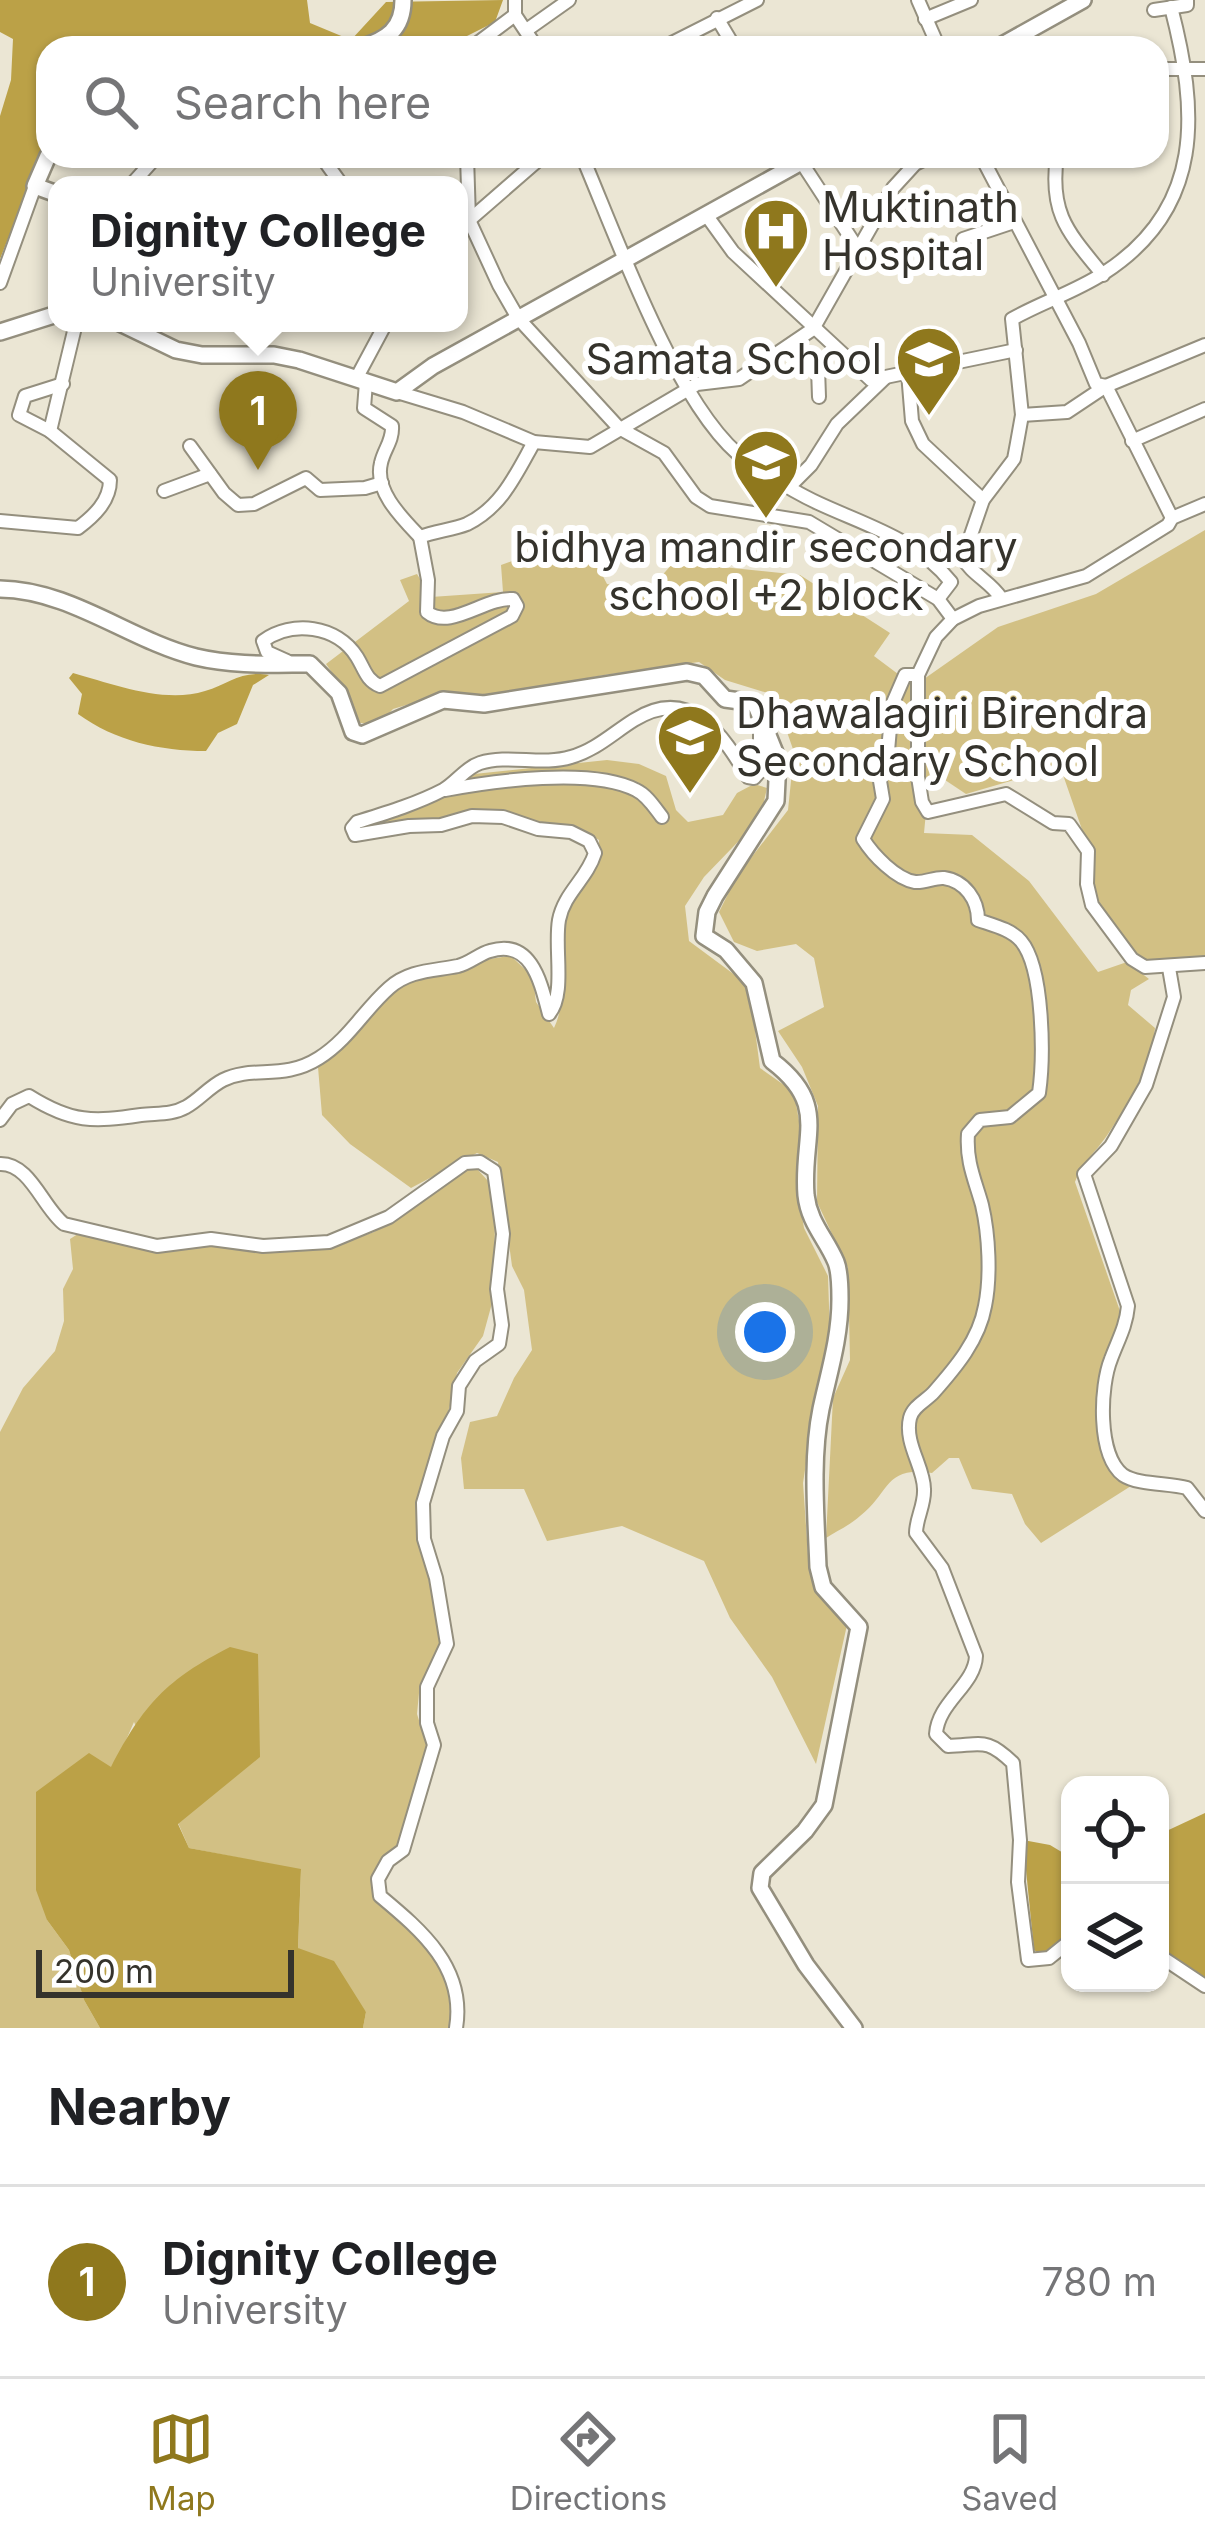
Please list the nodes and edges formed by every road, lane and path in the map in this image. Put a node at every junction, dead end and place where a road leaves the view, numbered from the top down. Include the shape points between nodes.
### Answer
1 (403, 0) edge
2 (569, 0) edge
3 (757, 0) edge
4 (918, 0) edge
5 (971, 0) edge
6 (1083, 0) edge
7 (1187, 0) edge
8 (1171, 7) junction
9 (515, 8) edge
10 (1154, 10) dead end
11 (717, 18) junction
12 (925, 19) junction
13 (528, 29) junction
14 (386, 36) edge
15 (484, 36) edge
16 (531, 36) edge
17 (684, 36) edge
18 (728, 36) edge
19 (933, 36) edge
20 (1019, 36) edge
21 (1169, 69) edge
22 (1205, 69) edge
23 (1187, 70) junction
24 (43, 168) edge
25 (529, 168) edge
26 (587, 168) edge
27 (786, 168) edge
28 (809, 168) edge
29 (911, 168) edge
30 (987, 168) edge
31 (1057, 168) edge
32 (35, 186) junction
33 (48, 191) edge
34 (706, 216) junction
35 (468, 221) edge
36 (1014, 222) junction
37 (468, 231) edge
38 (963, 239) dead end
39 (856, 246) junction
40 (626, 258) junction
41 (1102, 275) junction
42 (0, 283) edge
43 (1055, 301) junction
44 (48, 317) edge
45 (518, 318) junction
46 (813, 328) junction
47 (0, 332) edge
48 (74, 332) edge
49 (145, 332) edge
50 (382, 332) edge
51 (796, 341) junction
52 (1205, 345) edge
53 (1016, 350) junction
54 (908, 373) junction
55 (886, 377) junction
56 (361, 381) junction
57 (63, 384) junction
58 (1106, 386) junction
59 (686, 390) junction
60 (397, 392) junction
61 (819, 397) dead end
62 (1205, 409) edge
63 (1022, 415) junction
64 (619, 428) junction
65 (50, 430) junction
66 (1132, 441) junction
67 (535, 442) junction
68 (190, 446) dead end
69 (210, 474) junction
70 (382, 483) junction
71 (790, 486) junction
72 (164, 491) dead end
73 (982, 500) junction
74 (818, 503) junction
75 (1205, 504) edge
76 (1172, 518) junction
77 (0, 521) edge
78 (809, 522) junction
79 (420, 537) junction
80 (0, 589) edge
81 (1001, 598) junction
82 (938, 599) junction
83 (953, 619) junction
84 (292, 664) junction
85 (918, 675) junction
86 (760, 717) junction
87 (443, 790) junction
88 (662, 818) dead end
89 (1205, 963) edge
90 (1169, 968) junction
91 (0, 1120) edge
92 (0, 1164) edge
93 (1205, 1511) edge
94 (1061, 1948) edge
95 (1169, 1962) edge
96 (1205, 1986) edge
97 (456, 2028) edge
98 (854, 2028) edge

1 - 14 main road via 401,20
2 - 13 street
3 - 11 street
4 - 12 street
5 - 12 street
6 - 20 main road
7 - 8 street
8 - 10 street
8 - 23 street
9 - 13 street
9 - 15 street
11 - 17 street
11 - 18 street
12 - 19 street
13 - 16 street
21 - 23 street
22 - 23 street
23 - 41 street via 1190,120 1177,200
24 - 32 main road
25 - 35 street
26 - 40 street
27 - 34 main road
28 - 39 street
29 - 39 street
30 - 36 street
31 - 41 street via 1059,218
32 - 33 main road
32 - 42 street
34 - 40 main road
34 - 46 street
36 - 38 street
36 - 43 street
37 - 45 street
39 - 46 street
40 - 45 main road
40 - 59 street
41 - 43 street
43 - 53 street via 1012,319
43 - 58 street via 1096,384
44 - 47 main road
45 - 60 main road
45 - 64 street
46 - 51 street
46 - 55 street via 871,380
48 - 57 street
49 - 56 main road via 186,352 274,355
50 - 56 street
51 - 59 street via 739,379
51 - 61 street via 818,368
52 - 58 street
53 - 54 street
53 - 63 street
54 - 55 street
54 - 73 street via 912,421 923,444
55 - 71 street
56 - 60 main road
56 - 70 street via 364,408 392,426
57 - 65 street
57 - 65 street via 25,395 19,405 22,420
58 - 63 street via 1067,412
58 - 66 street
59 - 64 street
59 - 71 street via 731,448
60 - 67 street
62 - 66 street
63 - 73 street via 1014,459
64 - 67 street via 590,447
64 - 78 street via 664,453 710,506
65 - 77 street via 110,481 103,505 78,527
66 - 76 street
67 - 79 street via 504,496 483,514
68 - 69 street
69 - 70 street via 238,505 306,478 320,490
69 - 72 street
70 - 79 street
71 - 74 street
73 - 81 street via 963,558
74 - 78 street
74 - 82 street via 876,525 938,567 951,582
75 - 76 street
76 - 81 street via 1072,583
78 - 82 street
79 - 84 street via 431,617 499,598 513,598 512,616 380,686 348,647 319,630 262,641
80 - 84 main road via 60,600 197,657
81 - 83 street
82 - 83 street
83 - 85 street
84 - 86 main road via 322,672 352,732 362,735 443,700 484,704 687,672 704,676 725,699 755,703
85 - 90 street via 918,777 928,812 1006,794 1069,824 1088,850 1092,905 1132,959
85 - 94 street via 905,675 892,705 887,752 877,764 883,799 863,839 908,880 961,885 978,920 1024,944 1045,1038 1039,1093 1010,1117 980,1120 968,1134 986,1238 986,1304 969,1348 908,1424 924,1482 916,1534 942,1568 976,1656 976,1669 940,1712 936,1735 948,1746 994,1745 1013,1763 1028,1960
86 - 87 street via 754,778 706,720 671,710 648,712 567,759 481,763
86 - 98 main road via 778,760 776,801 715,896 704,936 754,983 772,1061 805,1095 808,1207 837,1264 840,1297 821,1411 818,1567 823,1587 859,1627 824,1805 762,1874 760,1888
87 - 88 street via 594,777 640,791
87 - 91 street via 357,822 355,835 502,818 571,832 595,853 560,916 559,996 549,1014 521,953 486,952 406,976 351,1035 295,1071 223,1080 168,1113 77,1119 29,1096
89 - 90 street
90 - 93 street via 1174,997 1146,1085 1112,1146 1084,1174 1128,1306 1109,1362 1102,1420 1110,1454 1128,1478 1187,1488
92 - 97 street via 21,1171 64,1224 157,1246 329,1242 389,1217 465,1163 494,1171 503,1234 500,1344 475,1361 459,1386 423,1503 447,1644 427,1687 434,1745 409,1834 378,1879 380,1896 424,1935 456,1982
95 - 96 street

